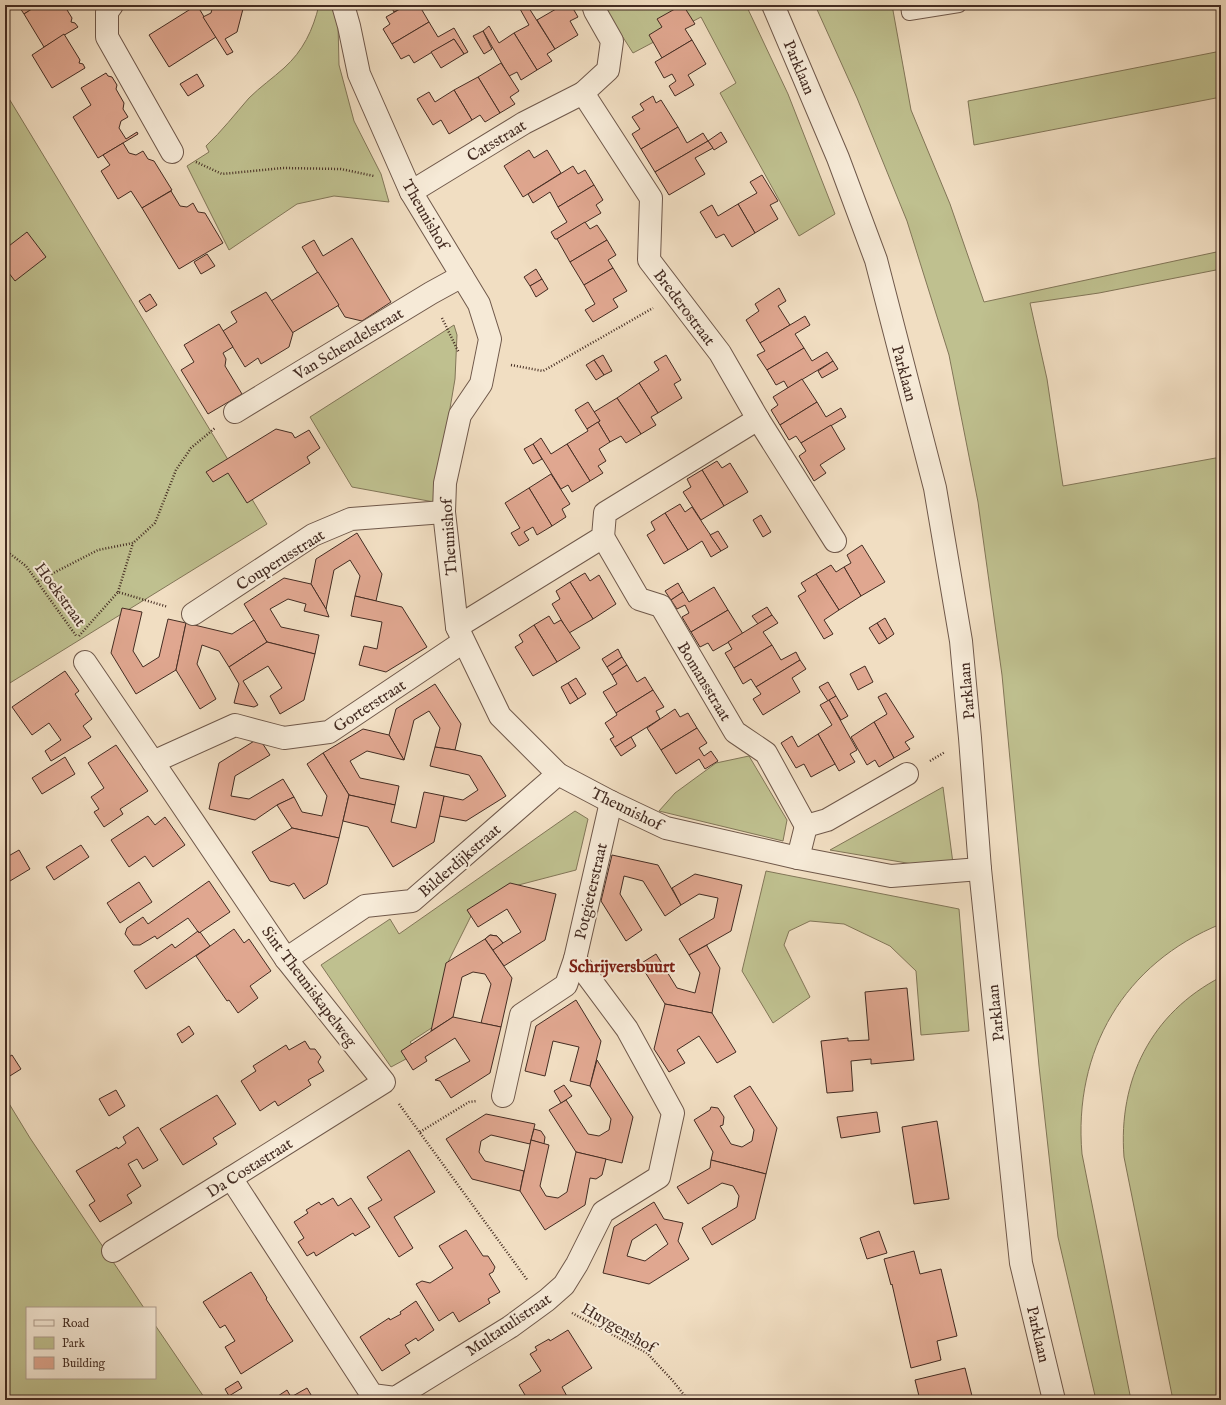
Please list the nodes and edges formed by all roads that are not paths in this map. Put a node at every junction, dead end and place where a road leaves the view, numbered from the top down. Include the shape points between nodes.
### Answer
1 (112, 5) edge
2 (343, 5) edge
3 (593, 5) edge
4 (773, 5) edge
5 (908, 5) edge
6 (959, 5) edge
7 (583, 93) junction
8 (172, 152) road end
9 (411, 192) junction
10 (462, 276) junction
11 (235, 412) road end
12 (758, 419) junction
13 (444, 512) junction
14 (603, 537) junction
15 (835, 541) dead end
16 (193, 614) road end
17 (460, 635) junction
18 (84, 662) dead end
19 (153, 762) junction
20 (558, 774) junction
21 (907, 774) road end
22 (611, 802) junction
23 (806, 826) junction
24 (798, 858) junction
25 (980, 869) junction
26 (286, 959) junction
27 (575, 959) junction
28 (384, 1082) joint
29 (503, 1096) road end
30 (231, 1178) junction
31 (113, 1251) dead end
32 (1054, 1400) edge

1 - 8 street via 107,12 107,37
2 - 9 street, Theunishof via 358,74
3 - 7 street via 612,41 608,70
4 - 25 street, Parklaan via 838,158 876,260 935,488 961,641
5 - 6 lane via 909,13
7 - 9 street, Catsstraat via 524,123
7 - 12 street, Brederostraat via 651,198 649,260 720,353
9 - 10 street, Theunishof
10 - 11 street, Van Schendelstraat
10 - 13 street, Theunishof via 479,304 490,340 481,384 460,415 445,483
12 - 14 street via 605,513
12 - 15 street, Brederostraat
13 - 16 street, Couperusstraat via 350,519 313,535
13 - 17 street, Theunishof
14 - 17 street
14 - 23 street, Bomansstraat via 638,599 661,606 735,732 766,753
17 - 19 street, Gorterstraat via 328,732 284,738 235,725
17 - 20 street, Theunishof via 500,716
18 - 19 street, Sint Theuniskapelweg
19 - 26 street, Sint Theuniskapelweg
20 - 22 street, Theunishof
20 - 26 street, Bilderdijkstraat via 412,901 365,906
21 - 23 street via 828,820
22 - 24 street, Theunishof via 666,828
22 - 27 street, Potgieterstraat
23 - 24 street
24 - 25 street, Theunishof via 891,876
25 - 32 street, Parklaan via 1022,1263
26 - 28 street, Sint Theuniskapelweg
27 - 29 street, Potgieterstraat via 566,985 521,1015
27 - 30 street, Multatulistraat via 627,1029 673,1113 659,1177 603,1212 564,1285 548,1300 510,1327 395,1398 372,1395
28 - 30 street, Da Costastraat
30 - 31 street, Da Costastraat

